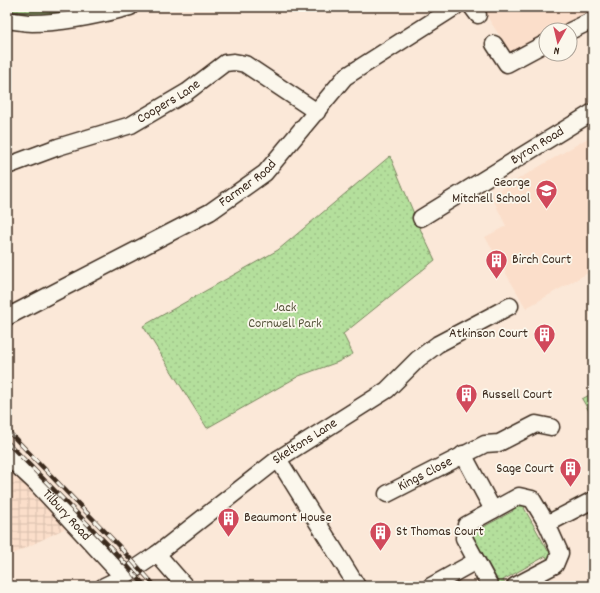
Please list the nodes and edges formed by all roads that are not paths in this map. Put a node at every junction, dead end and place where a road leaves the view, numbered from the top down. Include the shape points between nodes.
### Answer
1 (130, 7) edge
2 (456, 7) edge
3 (7, 20) edge
4 (593, 20) edge
5 (578, 27) edge
6 (494, 44) dead end
7 (538, 47) edge
8 (317, 112) junction
9 (593, 112) edge
10 (7, 166) edge
11 (421, 218) dead end
12 (510, 306) dead end
13 (7, 317) edge
14 (551, 427) dead end
15 (463, 454) junction
16 (7, 456) edge
17 (278, 459) junction
18 (387, 494) dead end
19 (593, 500) edge
20 (493, 510) junction
21 (547, 524) junction
22 (157, 554) junction
23 (476, 561) junction
24 (123, 577) junction
25 (533, 582) edge
26 (104, 586) edge
27 (184, 586) edge
28 (357, 586) edge
29 (431, 586) edge
30 (490, 586) edge
31 (515, 586) edge

1 - 3 street via 54,22 30,23
2 - 8 street, Farmer Road via 345,77
4 - 5 street
6 - 7 street via 507,64
8 - 10 street, Coopers Lane via 245,64 225,63 187,92 131,125 58,147
8 - 13 street, Farmer Road via 265,172 210,212
9 - 11 street, Byron Road
12 - 17 street, Skeltons Lane via 438,344 418,359 387,390
14 - 15 street, Kings Close via 536,424 499,443 485,444
15 - 18 street, Kings Close
15 - 20 street, Kings Close
16 - 24 street, Tilbury Road
17 - 22 street, Skeltons Lane
17 - 28 street
19 - 21 street
20 - 21 street via 519,496 532,499
20 - 23 street via 466,525 464,538
21 - 25 street via 560,553 556,565
22 - 24 street, Skeltons Lane
22 - 27 street
23 - 29 street
23 - 30 street
24 - 26 street, Skeltons Lane
25 - 31 street

